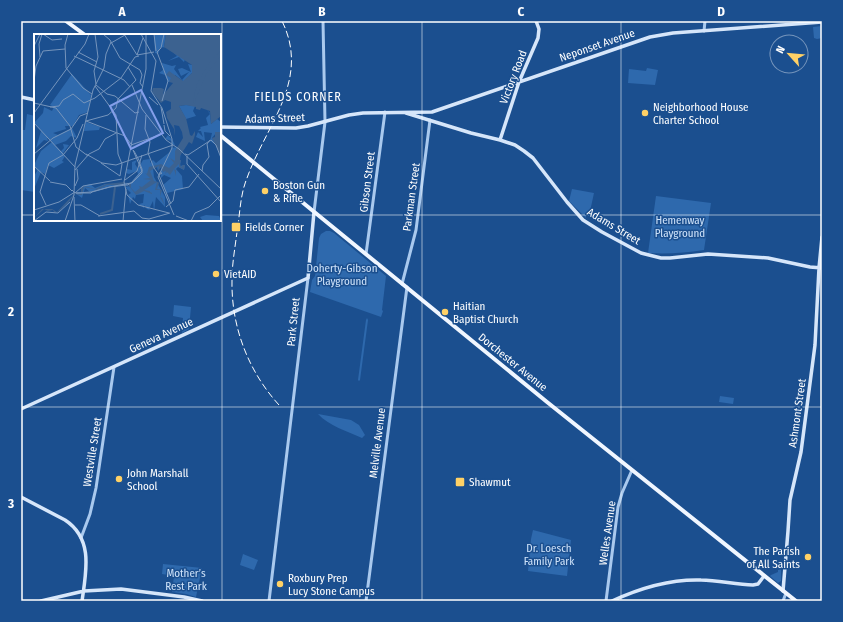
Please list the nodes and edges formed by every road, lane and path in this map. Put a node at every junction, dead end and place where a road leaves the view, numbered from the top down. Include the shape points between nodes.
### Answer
1 (66, 21) edge
2 (323, 21) edge
3 (536, 21) edge
4 (705, 21) edge
5 (822, 22) edge
6 (704, 31) junction
7 (84, 34) edge
8 (519, 82) junction
9 (21, 97) edge
10 (34, 100) edge
11 (386, 112) junction
12 (401, 112) junction
13 (421, 112) junction
14 (432, 112) junction
15 (430, 120) junction
16 (325, 122) junction
17 (221, 127) edge
18 (221, 136) edge
19 (500, 140) junction
20 (314, 212) junction
21 (822, 237) edge
22 (366, 254) junction
23 (820, 268) edge
24 (308, 278) junction
25 (402, 284) junction
26 (407, 287) junction
27 (114, 366) junction
28 (21, 409) edge
29 (632, 470) junction
30 (21, 497) edge
31 (81, 538) junction
32 (764, 576) junction
33 (84, 590) junction
34 (784, 592) junction
35 (41, 601) edge
36 (82, 601) edge
37 (202, 601) edge
38 (269, 601) edge
39 (366, 601) edge
40 (606, 601) edge
41 (612, 601) edge
42 (783, 601) edge
43 (796, 601) edge

1 - 7 main road
2 - 16 street, Park Street
3 - 8 main road, Victory Road via 539,29 538,38
4 - 6 street
5 - 6 main road, Neponset Avenue
6 - 8 main road, Neponset Avenue via 650,37
8 - 14 main road, Neponset Avenue
8 - 19 main road, Victory Road
9 - 10 main road
11 - 12 main road, Adams Street
11 - 16 main road, Adams Street via 358,113
11 - 22 street, Gibson Street
12 - 13 main road, Adams Street
12 - 15 main road, Adams Street
13 - 14 main road, Adams Street
13 - 15 main road, Adams Street
14 - 15 main road, Parkman Street
15 - 19 main road, Adams Street
15 - 25 street, Parkman Street via 416,230
16 - 17 main road, Adams Street via 296,128
16 - 20 street, Park Street
18 - 20 main road, Dorchester Avenue
19 - 23 main road, Adams Street via 516,145 529,154 583,220 641,253 661,258 708,254 768,258
20 - 22 main road, Dorchester Avenue
20 - 24 main road, Park Street
21 - 23 main road, Ashmont Street
22 - 25 main road, Dorchester Avenue
23 - 34 main road, Ashmont Street via 814,353 801,452 790,497
24 - 27 main road, Geneva Avenue
24 - 38 street, Park Street
25 - 26 main road, Dorchester Avenue
26 - 29 main road, Dorchester Avenue
26 - 39 street, Melville Avenue
27 - 28 main road, Geneva Avenue
27 - 31 street, Westville Street via 96,488
29 - 32 main road, Dorchester Avenue
29 - 40 street, Welles Avenue via 618,510
30 - 31 main road via 71,524
31 - 33 main road via 86,559
32 - 34 main road, Dorchester Avenue
32 - 41 main road via 758,584 753,585 702,580 671,582 644,588
33 - 35 main road
33 - 36 main road
33 - 37 main road via 124,590
34 - 42 street, Ashmont Street
34 - 43 main road, Dorchester Avenue

